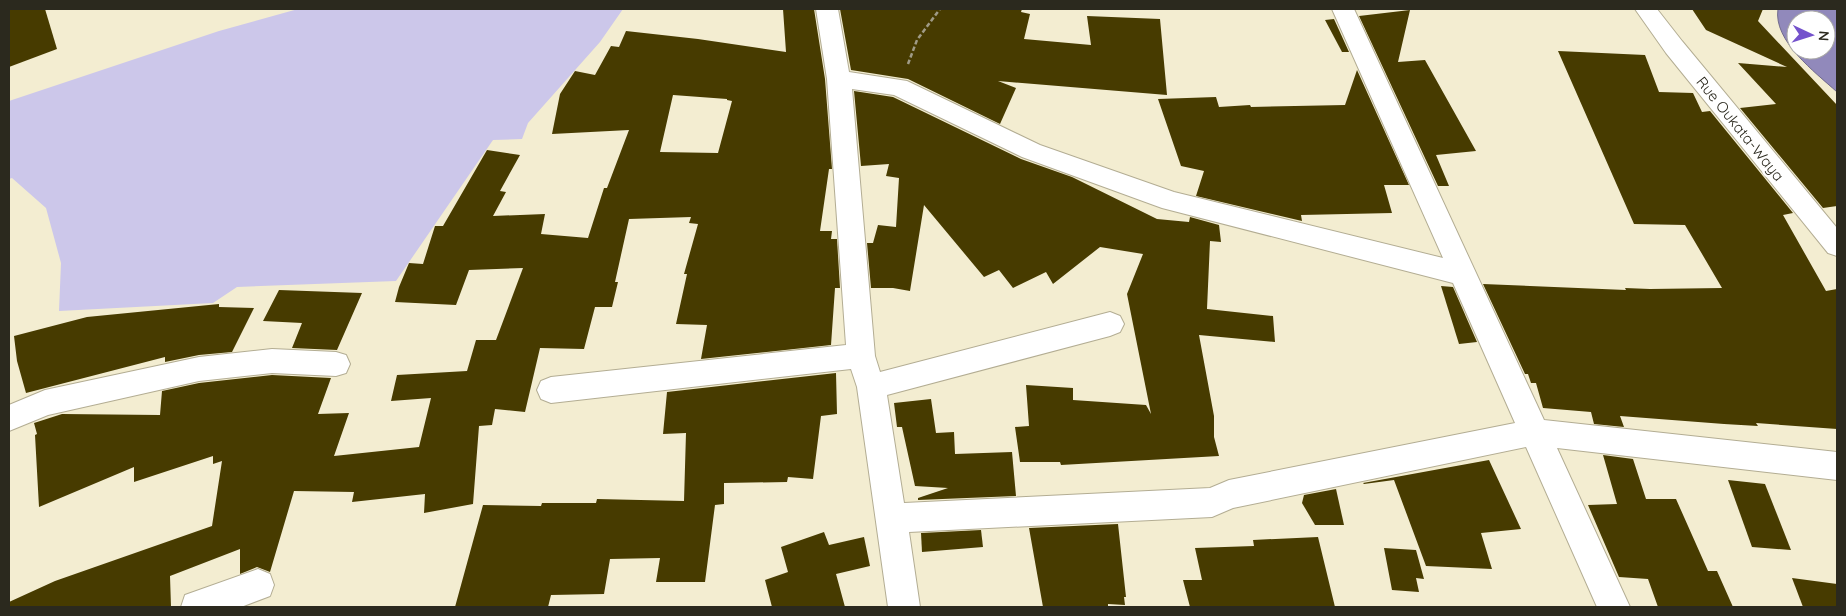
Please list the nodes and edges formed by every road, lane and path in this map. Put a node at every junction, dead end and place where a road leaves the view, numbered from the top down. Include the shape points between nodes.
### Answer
1 (827, 9) edge
2 (940, 9) edge
3 (1343, 9) edge
4 (1646, 9) edge
5 (839, 78) junction
6 (899, 86) junction
7 (1837, 246) edge
8 (1462, 274) junction
9 (1110, 324) dead end
10 (861, 356) junction
11 (336, 364) dead end
12 (871, 387) junction
13 (550, 390) dead end
14 (9, 418) edge
15 (1535, 432) junction
16 (1837, 466) edge
17 (891, 518) junction
18 (258, 585) dead end
19 (197, 607) edge
20 (904, 607) edge
21 (1614, 607) edge

1 - 5 street
2 - 6 path via 917,40
3 - 8 street
4 - 7 street, Rue Oukata-Waya
5 - 6 street
5 - 10 street
6 - 8 street via 1031,151 1171,201
8 - 15 street
9 - 12 street
10 - 12 street
10 - 13 street
11 - 14 street via 272,361 200,369 44,403
12 - 17 street
15 - 16 street
15 - 17 street via 1229,494 1212,502
15 - 21 street
17 - 20 street
18 - 19 street

